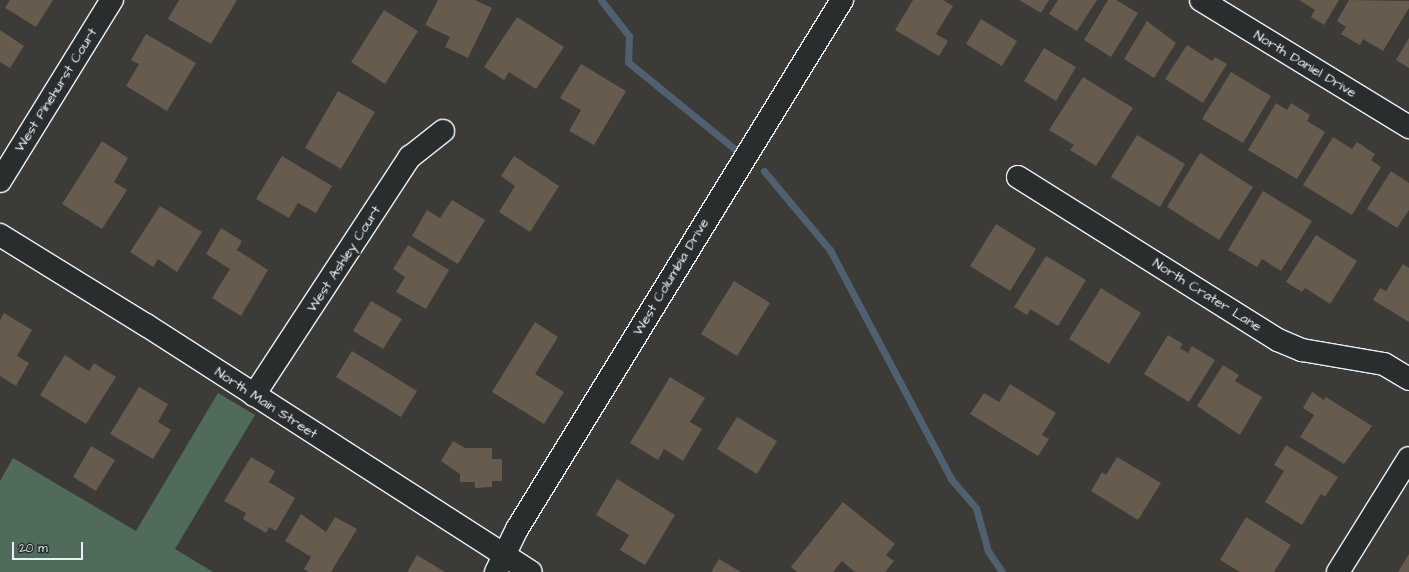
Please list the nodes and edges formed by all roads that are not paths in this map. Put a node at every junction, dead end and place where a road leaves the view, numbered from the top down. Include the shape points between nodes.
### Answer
1 (112, 0) edge
2 (842, 0) edge
3 (1201, 0) edge
4 (1409, 128) edge
5 (443, 131) dead end
6 (1018, 177) dead end
7 (0, 181) edge
8 (0, 235) edge
9 (1409, 379) edge
10 (254, 395) junction
11 (1409, 458) edge
12 (500, 564) edge
13 (531, 572) edge
14 (1338, 572) edge

1 - 7 street, West Pinehurst Court
2 - 12 street, West Columbia Drive via 517,529
3 - 4 street, North Daniel Drive
5 - 10 street, West Ashley Court via 410,157 325,291
6 - 9 street, North Crater Lane via 1278,340 1302,350 1384,364
8 - 10 street, North Main Street
10 - 12 street, North Main Street
11 - 14 street
12 - 13 street, North Main Street

